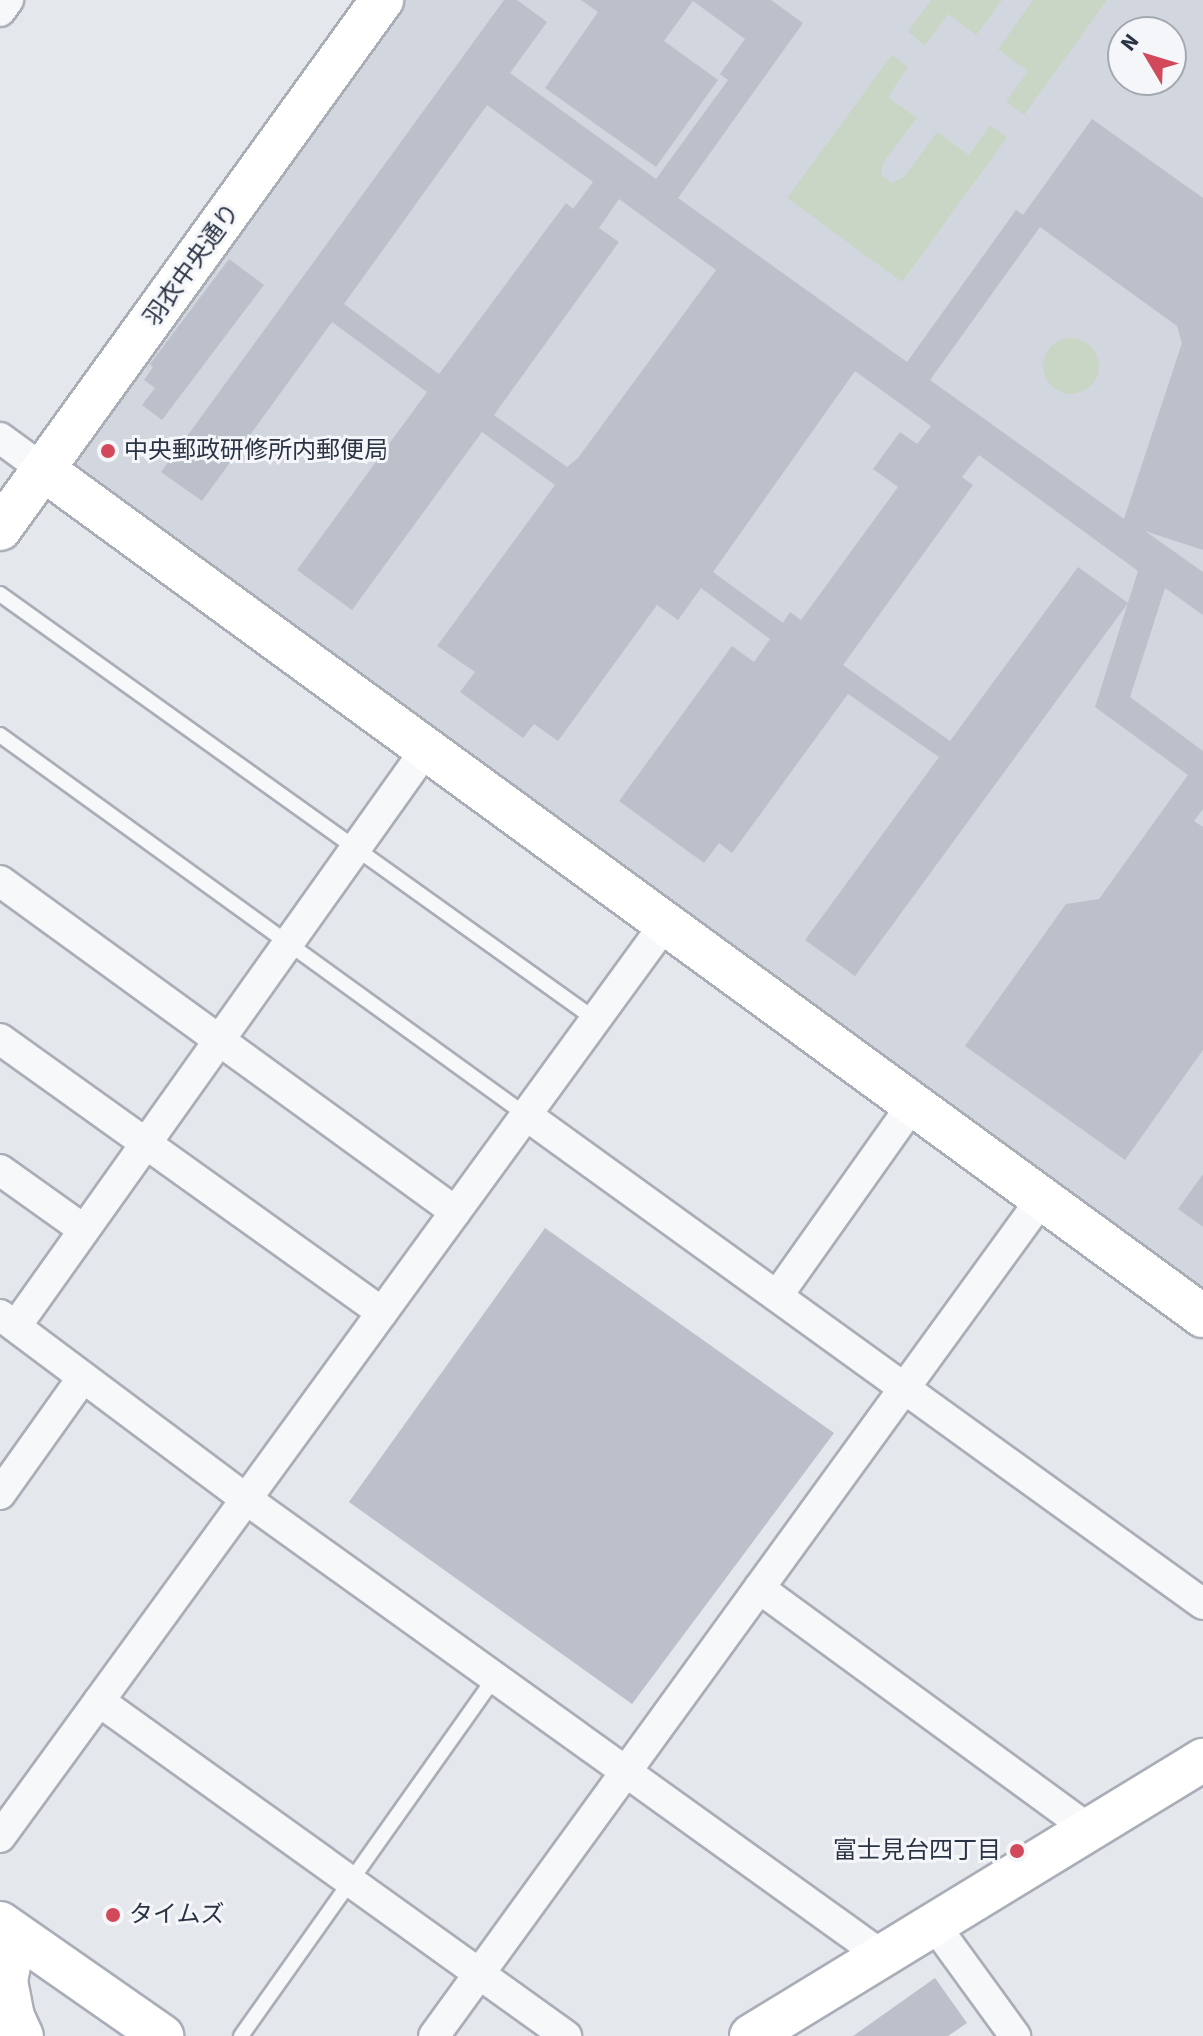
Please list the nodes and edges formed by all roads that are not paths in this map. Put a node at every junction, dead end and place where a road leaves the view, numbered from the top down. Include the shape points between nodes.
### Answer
1 (8, 0) edge
2 (382, 0) edge
3 (0, 11) edge
4 (0, 438) edge
5 (44, 470) junction
6 (0, 529) edge
7 (0, 594) edge
8 (0, 735) edge
9 (425, 751) junction
10 (356, 849) junction
11 (0, 881) edge
12 (665, 924) junction
13 (289, 943) junction
14 (596, 1020) junction
15 (0, 1039) edge
16 (220, 1040) junction
17 (913, 1104) junction
18 (526, 1115) junction
19 (146, 1144) junction
20 (0, 1170) edge
21 (1041, 1200) junction
22 (456, 1212) junction
23 (84, 1230) junction
24 (777, 1296) junction
25 (382, 1312) junction
26 (1203, 1316) edge
27 (8, 1320) edge
28 (83, 1377) junction
29 (904, 1388) junction
30 (0, 1494) edge
31 (246, 1499) junction
32 (759, 1588) junction
33 (1203, 1604) edge
34 (494, 1679) junction
35 (99, 1701) junction
36 (1203, 1760) edge
37 (624, 1773) junction
38 (1091, 1831) junction
39 (0, 1837) edge
40 (351, 1881) junction
41 (933, 1923) junction
42 (7, 1929) edge
43 (881, 1955) junction
44 (479, 1974) junction
45 (22, 2036) edge
46 (162, 2036) edge
47 (241, 2036) edge
48 (434, 2036) edge
49 (566, 2036) edge
50 (751, 2036) edge
51 (1015, 2036) edge

1 - 3 street
2 - 5 street, 羽衣中央通り
4 - 5 street
5 - 6 street, 羽衣中央通り
5 - 9 street
7 - 10 lane
8 - 13 lane
9 - 10 street
9 - 12 street
10 - 13 street
10 - 14 lane
11 - 16 street
12 - 14 street
12 - 17 street
13 - 16 street
13 - 18 lane
14 - 18 street
15 - 19 street
16 - 19 street
16 - 22 street
17 - 21 street
17 - 24 street
18 - 22 street
18 - 24 street
19 - 23 street
19 - 25 street
20 - 23 street
21 - 26 street
21 - 29 street
22 - 25 street
23 - 27 street
24 - 29 street
25 - 31 street
27 - 28 street
28 - 30 street
28 - 31 street
29 - 32 street
29 - 33 street
31 - 34 street
31 - 35 street
32 - 37 street
32 - 38 street
34 - 37 street
34 - 40 lane
35 - 39 street
35 - 40 street
36 - 38 street
37 - 43 street
37 - 44 street
38 - 41 street
40 - 44 street
40 - 47 lane
41 - 43 street
41 - 51 street
42 - 45 street via 6,1981
42 - 46 street
43 - 50 street
44 - 48 street
44 - 49 street

